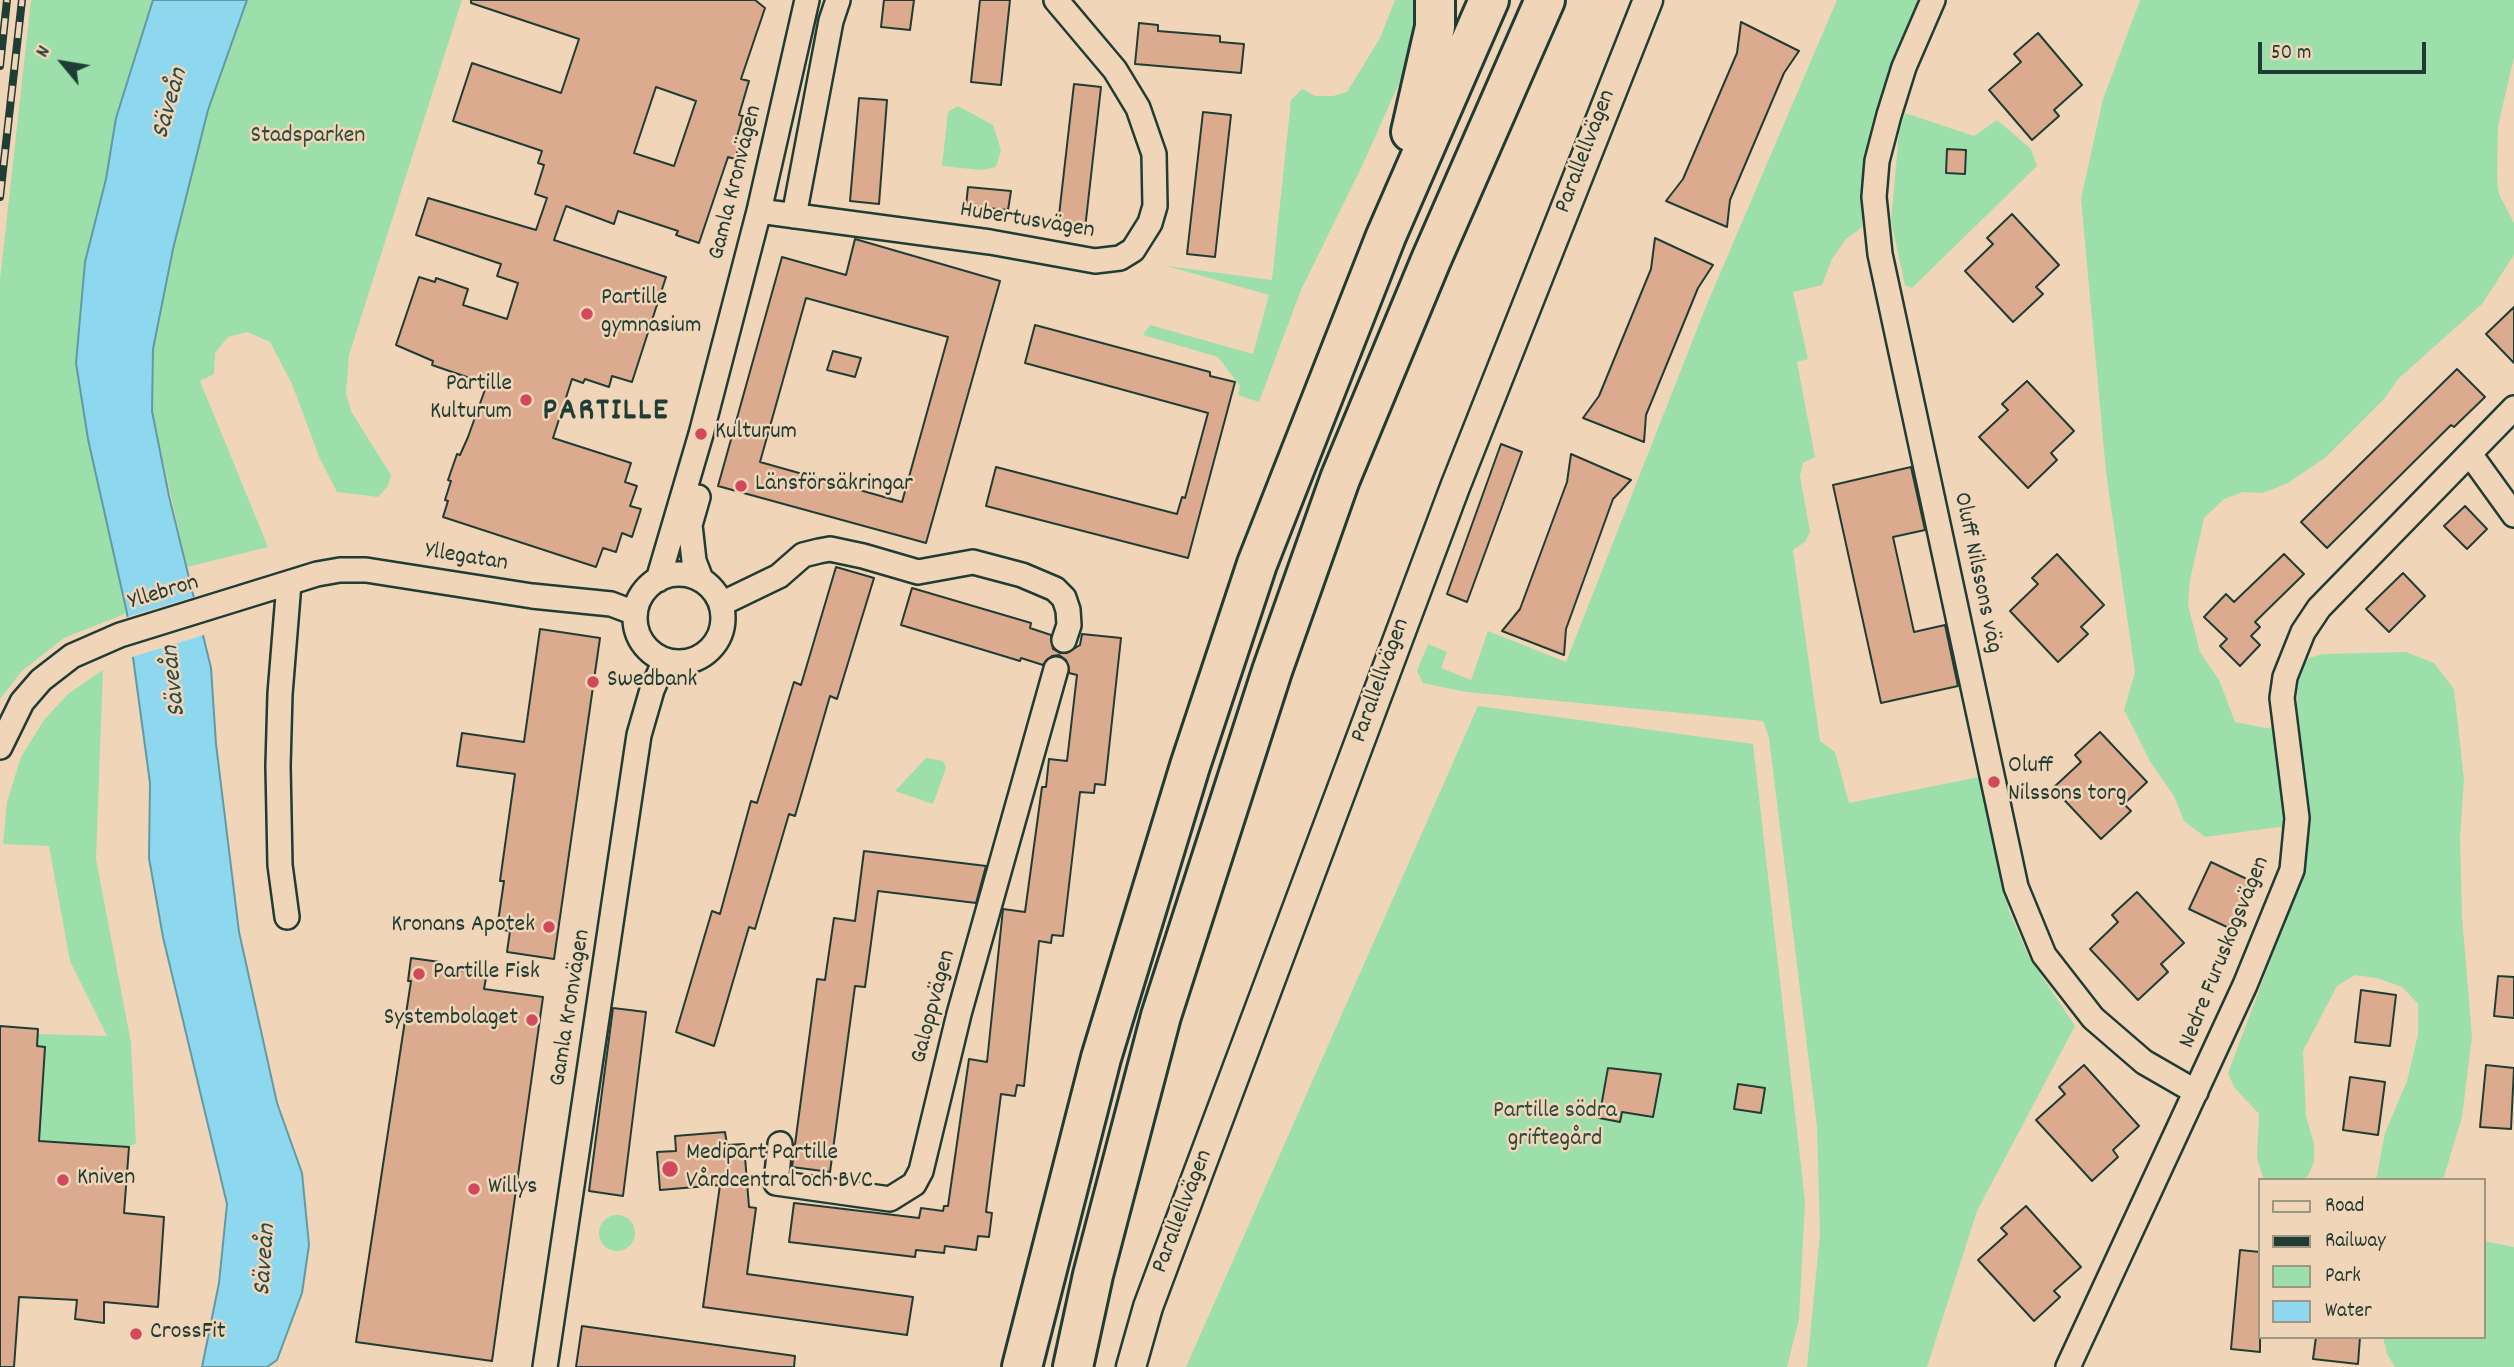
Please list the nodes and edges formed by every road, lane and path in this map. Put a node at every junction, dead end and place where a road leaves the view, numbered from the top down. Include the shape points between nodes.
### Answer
1 (807, 0) edge
2 (822, 0) edge
3 (838, 0) edge
4 (1056, 0) edge
5 (1435, 0) edge
6 (1489, 0) edge
7 (1545, 0) edge
8 (1648, 0) edge
9 (1933, 0) edge
10 (775, 214) junction
11 (1386, 236) junction
12 (2514, 408) edge
13 (2470, 454) junction
14 (2514, 514) edge
15 (701, 579) junction
16 (658, 580) junction
17 (289, 583) junction
18 (224, 603) joint
19 (721, 604) junction
20 (635, 613) junction
21 (1064, 640) dead end
22 (664, 660) junction
23 (1056, 669) dead end
24 (0, 747) edge
25 (287, 917) dead end
26 (2196, 1092) junction
27 (780, 1144) dead end
28 (545, 1367) edge
29 (1022, 1367) edge
30 (1073, 1367) edge
31 (1131, 1367) edge
32 (2068, 1367) edge

1 - 10 street, Gamla Kronvägen
2 - 10 street, Gamla Kronvägen
3 - 10 street
4 - 10 street, Hubertusvägen via 1115,70 1138,108 1154,154 1155,206 1133,250 1120,258 1096,261
5 - 11 highway via 1435,27
6 - 11 highway
7 - 30 highway via 1340,478 1272,671 1161,1016
8 - 31 street, Parallellvägen via 1445,513 1148,1307
9 - 26 street, Oluff Nilssons väg via 1889,115 1877,161 1875,209 1880,254 2016,887 2044,955 2093,1018 2144,1062
10 - 15 street, Gamla Kronvägen via 690,525
10 - 16 street, Gamla Kronvägen via 701,433
11 - 29 highway via 1257,564 1190,766 1101,1058
12 - 13 street, Nedre Furuskogsvägen
13 - 14 street
13 - 26 street, Nedre Furuskogsvägen via 2319,608 2291,657 2282,698 2297,818 2291,870
15 - 16 street via 681,574
15 - 19 street
16 - 20 street via 643,594
17 - 18 street, Yllegatan
17 - 20 street, Yllegatan via 329,572 366,570 611,604
17 - 25 street via 278,766 280,865
18 - 24 street, Yllebron via 94,644 55,667 22,702
19 - 21 street via 779,576 803,555 830,549 918,572 972,562 1055,589 1068,610
19 - 22 street via 722,626 714,646 689,662
20 - 22 street via 640,640
22 - 28 street, Gamla Kronvägen via 639,735
23 - 27 street, Galoppvägen via 914,1184 890,1199 776,1183
26 - 32 street, Nedre Furuskogsvägen

